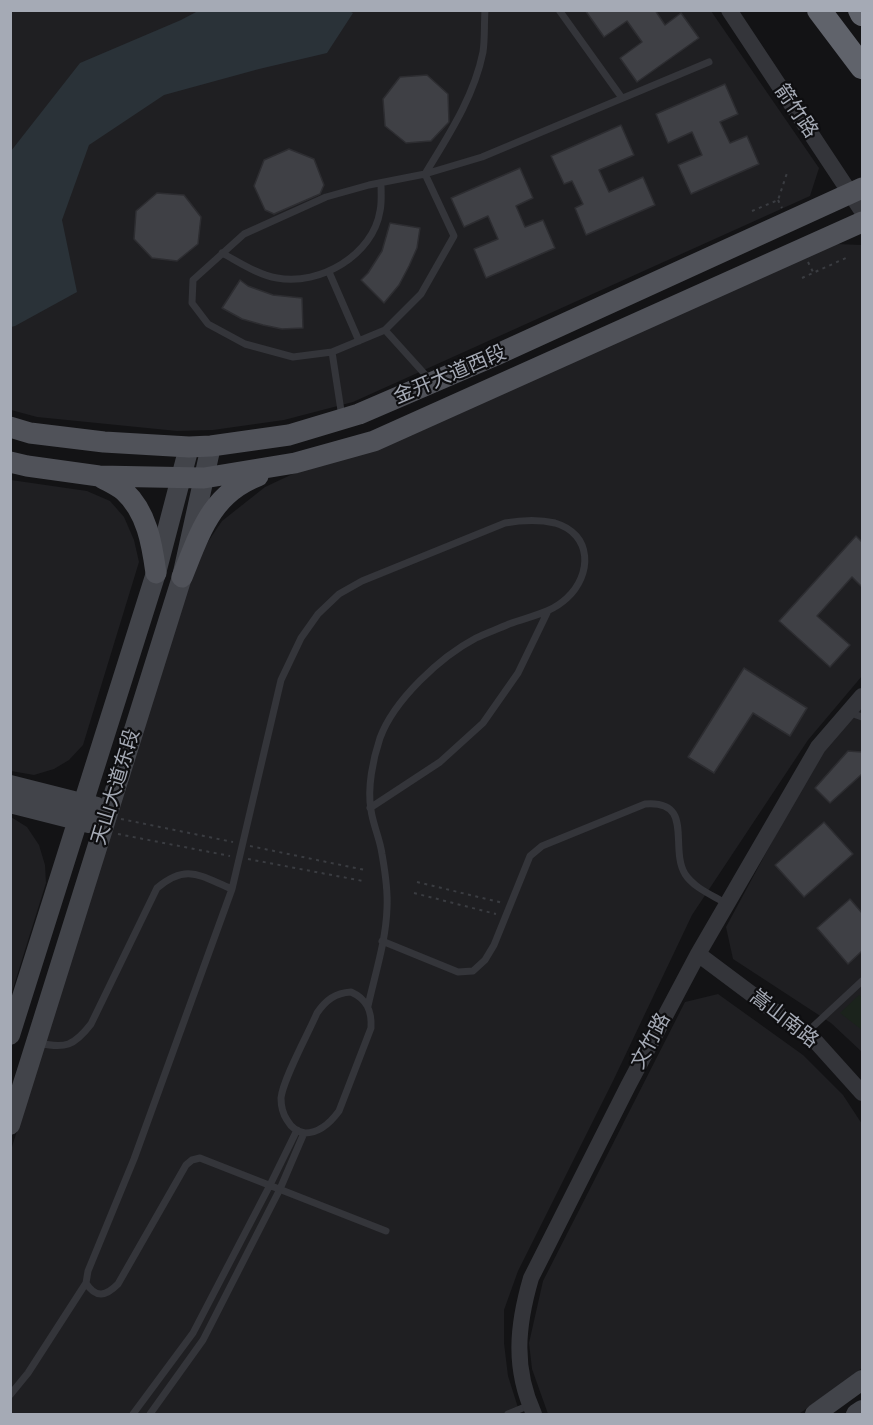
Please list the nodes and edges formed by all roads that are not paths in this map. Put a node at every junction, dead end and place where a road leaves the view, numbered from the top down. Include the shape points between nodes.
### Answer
1 (485, 10) edge
2 (559, 10) edge
3 (729, 10) edge
4 (819, 10) edge
5 (710, 63) dead end
6 (862, 67) edge
7 (622, 98) junction
8 (425, 174) junction
9 (381, 183) junction
10 (857, 190) edge
11 (862, 211) edge
12 (862, 222) edge
13 (222, 253) junction
14 (329, 272) junction
15 (385, 330) junction
16 (359, 341) junction
17 (332, 351) junction
18 (432, 382) junction
19 (342, 418) junction
20 (10, 428) edge
21 (211, 446) junction
22 (189, 447) junction
23 (10, 462) edge
24 (295, 464) junction
25 (99, 476) junction
26 (180, 478) junction
27 (204, 478) junction
28 (156, 573) junction
29 (182, 577) junction
30 (547, 613) junction
31 (862, 696) edge
32 (855, 714) edge
33 (10, 785) edge
34 (10, 803) edge
35 (370, 808) junction
36 (82, 812) junction
37 (109, 822) junction
38 (232, 889) junction
39 (727, 904) junction
40 (382, 941) junction
41 (698, 954) junction
42 (862, 981) edge
43 (368, 1006) junction
44 (805, 1034) junction
45 (10, 1035) edge
46 (36, 1042) junction
47 (862, 1093) edge
48 (10, 1125) edge
49 (300, 1132) junction
50 (270, 1185) junction
51 (280, 1189) junction
52 (386, 1231) dead end
53 (86, 1283) junction
54 (862, 1380) edge
55 (10, 1395) edge
56 (532, 1410) edge
57 (862, 1410) edge
58 (133, 1414) edge
59 (150, 1414) edge
60 (508, 1414) edge
61 (815, 1414) edge
62 (856, 1414) edge

1 - 8 lane via 483,51 471,90
2 - 7 lane
3 - 10 street, 箭竹路
4 - 6 highway
5 - 7 lane
7 - 8 lane via 482,157
8 - 9 lane
8 - 15 lane via 454,236 421,294
9 - 13 lane via 326,197 244,234
9 - 14 lane via 380,212 370,239
10 - 11 street, 箭竹路
10 - 18 main road, 金开大道西段
12 - 24 main road, 金开大道西段 via 374,441
13 - 14 lane via 276,278 301,279
13 - 17 lane via 193,280 192,303 208,324 244,344 293,357
14 - 16 lane
15 - 16 lane
15 - 18 lane
16 - 17 lane
17 - 19 lane
18 - 19 main road, 金开大道西段
19 - 21 main road, 金开大道西段 via 289,435
20 - 22 main road, 金开大道西段 via 104,442
21 - 22 main road, 金开大道西段
21 - 27 main road, 天山大道东段
22 - 26 main road, 天山大道东段
23 - 25 main road, 金开大道西段
24 - 27 main road, 金开大道西段
24 - 29 main road via 237,486 221,498 208,516
25 - 26 main road, 金开大道西段
25 - 28 main road via 123,491 141,515 152,543
26 - 27 main road, 金开大道西段
26 - 28 main road, 天山大道东段
27 - 29 main road, 天山大道东段
28 - 36 main road, 天山大道东段
29 - 37 main road, 天山大道东段
30 - 35 lane via 518,673 483,723 440,762
30 - 35 lane via 475,639 443,660 396,708 374,759
30 - 38 lane via 576,588 586,558 572,531 528,519 505,523 339,594 301,638 281,680
31 - 32 street, 文竹路
32 - 39 street, 文竹路 via 818,747
33 - 36 main road
34 - 36 main road
35 - 40 lane via 382,854 387,908
36 - 37 main road
36 - 45 main road, 天山大道东段
37 - 46 main road, 天山大道东段
38 - 46 lane via 194,874 180,873 166,880 157,888 82,1036 70,1045 57,1047
38 - 53 lane
39 - 40 lane via 693,884 684,872 679,856 678,822 669,808 645,804 542,846 530,856 494,945 473,971 458,972
39 - 41 street, 文竹路
40 - 43 lane
41 - 44 street, 嵩山南路
41 - 56 street, 文竹路 via 531,1278 519,1342 521,1369
42 - 44 lane
43 - 49 lane via 371,1028 339,1111 324,1127
43 - 49 lane via 360,996 341,993 323,1004 317,1013 281,1098 285,1117
44 - 47 street, 嵩山南路
46 - 48 main road, 天山大道东段
49 - 50 lane
49 - 51 lane
50 - 51 lane
50 - 53 lane via 200,1158 192,1160 118,1284 110,1292 99,1294
50 - 58 lane via 193,1333
51 - 52 lane
51 - 59 lane via 203,1340
53 - 55 lane
54 - 61 main road
56 - 60 lane
57 - 62 main road

